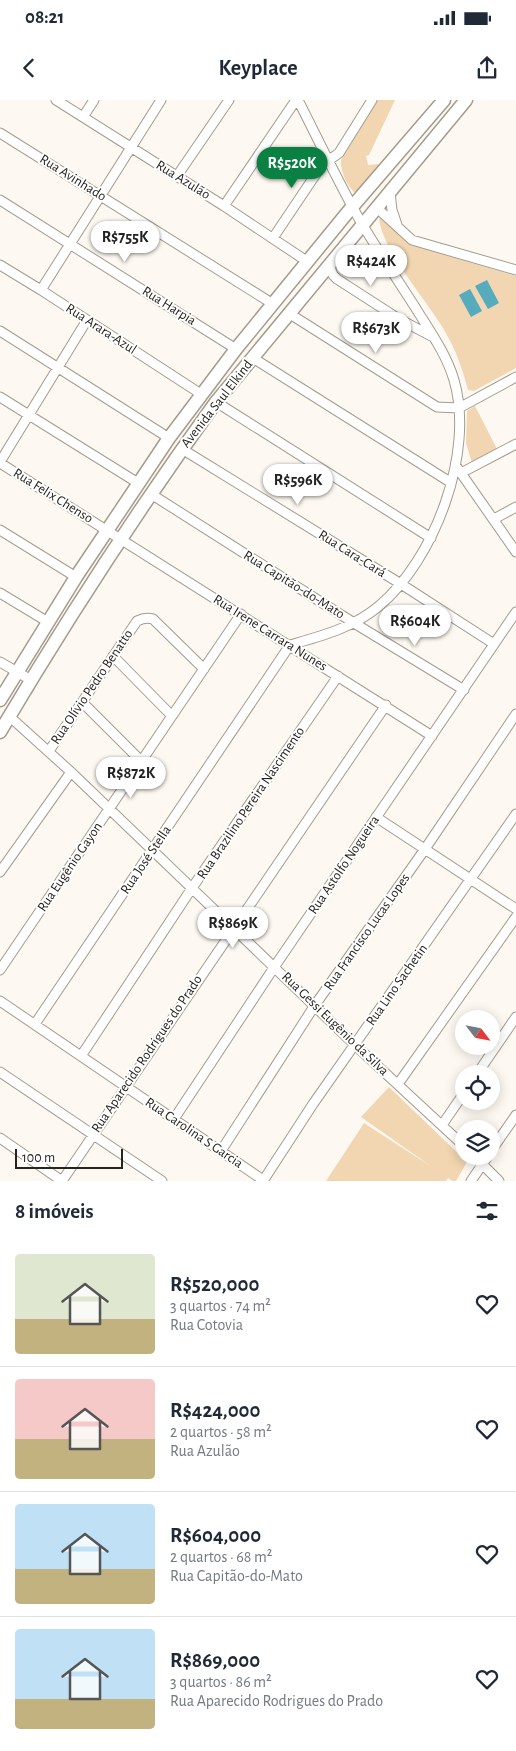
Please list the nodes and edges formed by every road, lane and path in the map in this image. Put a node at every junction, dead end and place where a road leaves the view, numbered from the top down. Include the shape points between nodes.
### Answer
1 (56, 100) edge
2 (94, 100) edge
3 (161, 100) edge
4 (228, 100) edge
5 (297, 100) edge
6 (372, 100) edge
7 (444, 100) edge
8 (466, 100) edge
9 (83, 117) junction
10 (0, 133) edge
11 (131, 147) junction
12 (330, 160) junction
13 (177, 176) junction
14 (390, 192) junction
15 (100, 195) junction
16 (0, 200) edge
17 (224, 206) junction
18 (352, 207) junction
19 (377, 208) junction
20 (362, 225) junction
21 (397, 225) junction
22 (273, 238) junction
23 (71, 243) junction
24 (308, 262) junction
25 (0, 265) edge
26 (329, 265) junction
27 (516, 270) edge
28 (41, 290) junction
29 (273, 304) junction
30 (414, 306) junction
31 (290, 314) junction
32 (399, 319) junction
33 (87, 320) junction
34 (0, 331) edge
35 (435, 339) junction
36 (236, 348) junction
37 (253, 358) junction
38 (58, 368) junction
39 (516, 377) edge
40 (202, 394) junction
41 (0, 397) edge
42 (216, 402) junction
43 (459, 408) junction
44 (28, 415) junction
45 (169, 438) junction
46 (516, 444) edge
47 (182, 449) junction
48 (0, 462) edge
49 (459, 469) junction
50 (450, 482) junction
51 (138, 483) junction
52 (151, 494) junction
53 (516, 507) edge
54 (494, 519) junction
55 (0, 530) edge
56 (107, 530) junction
57 (431, 538) junction
58 (122, 539) junction
59 (516, 552) edge
60 (76, 577) junction
61 (400, 584) junction
62 (0, 593) edge
63 (516, 612) edge
64 (241, 614) junction
65 (48, 622) junction
66 (354, 623) junction
67 (494, 644) junction
68 (290, 645) junction
69 (113, 656) junction
70 (0, 662) edge
71 (204, 669) junction
72 (17, 673) junction
73 (338, 676) junction
74 (31, 680) junction
75 (464, 690) junction
76 (0, 700) edge
77 (83, 703) junction
78 (386, 705) junction
79 (516, 714) edge
80 (9, 716) junction
81 (172, 716) junction
82 (0, 732) edge
83 (432, 736) junction
84 (49, 751) junction
85 (142, 762) junction
86 (71, 772) junction
87 (109, 810) junction
88 (516, 814) edge
89 (376, 817) junction
90 (425, 848) junction
91 (152, 850) junction
92 (0, 872) edge
93 (471, 879) junction
94 (192, 888) junction
95 (516, 909) edge
96 (516, 917) edge
97 (233, 927) junction
98 (275, 966) junction
99 (0, 970) edge
100 (0, 1001) edge
101 (315, 1005) junction
102 (516, 1017) edge
103 (35, 1024) junction
104 (355, 1045) junction
105 (81, 1056) junction
106 (483, 1065) edge
107 (0, 1072) edge
108 (398, 1084) junction
109 (126, 1086) junction
110 (455, 1106) edge
111 (516, 1115) edge
112 (174, 1119) junction
113 (442, 1125) junction
114 (93, 1134) junction
115 (455, 1137) edge
116 (0, 1138) edge
117 (500, 1138) edge
118 (221, 1151) junction
119 (482, 1165) edge
120 (488, 1165) edge
121 (62, 1181) edge
122 (162, 1181) edge
123 (263, 1181) edge
124 (471, 1181) edge
125 (499, 1181) edge

1 - 9 street, Rua Azulão
2 - 9 street
3 - 11 street
4 - 13 street
5 - 12 street
5 - 17 street
6 - 12 street via 338,153
7 - 18 main road, Avenida Saul Elkind
8 - 14 main road, Avenida Saul Elkind
9 - 11 street, Rua Azulão
10 - 15 street, Rua Avinhado
11 - 13 street, Rua Azulão
11 - 15 street
12 - 18 street
12 - 22 street via 322,165
13 - 17 street, Rua Azulão
14 - 19 main road, Avenida Saul Elkind
14 - 21 street
15 - 23 street
15 - 29 street, Rua Avinhado
16 - 23 street, Rua Harpia
17 - 22 street, Rua Azulão
18 - 20 street
18 - 24 main road, Avenida Saul Elkind
19 - 20 main road, Avenida Saul Elkind
19 - 21 street
20 - 26 main road, Avenida Saul Elkind
20 - 30 street
21 - 27 street via 412,240
22 - 24 street, Rua Azulão
23 - 28 street
23 - 36 street, Rua Harpia
24 - 29 main road, Avenida Saul Elkind
25 - 28 street, Rua Arara-Azul
26 - 31 main road, Avenida Saul Elkind
26 - 32 street via 337,279
28 - 33 street, Rua Arara-Azul
29 - 36 main road, Avenida Saul Elkind
30 - 32 street
30 - 35 street
31 - 37 main road, Avenida Saul Elkind
31 - 43 street via 436,406
32 - 35 street
33 - 38 street
33 - 40 street, Rua Arara-Azul
34 - 38 street
35 - 43 street via 452,374
36 - 40 main road, Avenida Saul Elkind
37 - 42 main road, Avenida Saul Elkind
37 - 50 street
38 - 44 street
38 - 45 street
39 - 43 street
40 - 45 main road, Avenida Saul Elkind
41 - 44 street
42 - 47 main road, Avenida Saul Elkind
42 - 57 street
43 - 49 street
44 - 48 street
44 - 51 street
45 - 51 main road, Avenida Saul Elkind
46 - 49 street
47 - 52 main road, Avenida Saul Elkind
47 - 61 street, Rua Cara-Cará
48 - 56 street, Rua Felix Chenso
49 - 50 street
49 - 54 street
50 - 57 street
51 - 56 main road, Avenida Saul Elkind
52 - 58 main road, Avenida Saul Elkind
52 - 66 street, Rua Capitão-do-Mato
53 - 54 street
54 - 59 street
55 - 60 street
56 - 58 street, Rua Irene Carrara Nunes
56 - 60 main road, Avenida Saul Elkind
57 - 61 street
58 - 64 street, Rua Irene Carrara Nunes
58 - 74 main road, Avenida Saul Elkind
60 - 65 main road, Avenida Saul Elkind
61 - 66 street via 379,606
61 - 67 street, Rua Cara-Cará
62 - 65 street
63 - 67 street, Rua Astolfo Nogueira
64 - 68 street, Rua Irene Carrara Nunes
64 - 71 street, Rua Eugênio Gayon
65 - 72 main road, Avenida Saul Elkind
66 - 68 street
66 - 75 street, Rua Capitão-do-Mato
67 - 75 street, Rua Astolfo Nogueira
68 - 73 street, Rua Irene Carrara Nunes
68 - 91 street, Rua José Stella
69 - 71 street, Rua Olívio Pedro Benatto via 137,621 148,618 153,619
69 - 77 street, Rua Olívio Pedro Benatto
69 - 81 street
70 - 72 street
71 - 81 street, Rua Eugênio Gayon
72 - 74 street
72 - 76 main road, Avenida Saul Elkind
73 - 78 street, Rua Irene Carrara Nunes
73 - 94 street, Rua Brazilino Pereira Nascimento
74 - 80 main road, Avenida Saul Elkind
75 - 83 street, Rua Astolfo Nogueira
77 - 84 street, Rua Olívio Pedro Benatto
77 - 85 street
78 - 83 street, Rua Irene Carrara Nunes
78 - 97 street, Rua Aparecido Rodrigues do Prado
79 - 90 street, Rua Francisco Lucas Lopes
80 - 82 main road, Avenida Saul Elkind
80 - 84 street, Rua Gessi Eugênio da Silva
81 - 85 street, Rua Eugênio Gayon
83 - 89 street, Rua Astolfo Nogueira
84 - 86 street, Rua Gessi Eugênio da Silva
85 - 87 street, Rua Eugênio Gayon
86 - 87 street, Rua Gessi Eugênio da Silva
86 - 92 street
87 - 91 street, Rua Gessi Eugênio da Silva
87 - 99 street, Rua Eugênio Gayon
88 - 93 street, Rua Lino Sachetin
89 - 90 street
89 - 98 street, Rua Astolfo Nogueira
90 - 93 street
90 - 101 street, Rua Francisco Lucas Lopes
91 - 94 street, Rua Gessi Eugênio da Silva
91 - 103 street, Rua José Stella
93 - 95 street
93 - 104 street, Rua Lino Sachetin
94 - 97 street, Rua Gessi Eugênio da Silva
94 - 105 street, Rua Brazilino Pereira Nascimento
96 - 108 street
97 - 98 street, Rua Gessi Eugênio da Silva
97 - 109 street, Rua Aparecido Rodrigues do Prado
98 - 101 street, Rua Gessi Eugênio da Silva
98 - 112 street, Rua Astolfo Nogueira
100 - 103 street, Rua Carolina S Garcia
101 - 104 street, Rua Gessi Eugênio da Silva
101 - 118 street, Rua Francisco Lucas Lopes
102 - 106 street
103 - 105 street, Rua Carolina S Garcia
104 - 108 street, Rua Gessi Eugênio da Silva
104 - 123 street, Rua Lino Sachetin
105 - 109 street, Rua Carolina S Garcia
107 - 114 street
108 - 113 street, Rua Gessi Eugênio da Silva
109 - 112 street, Rua Carolina S Garcia
109 - 114 street, Rua Aparecido Rodrigues do Prado
110 - 113 street
111 - 117 street
112 - 118 street, Rua Carolina S Garcia
113 - 115 street, Rua Gessi Eugênio da Silva
114 - 121 street, Rua Aparecido Rodrigues do Prado
114 - 122 street
116 - 121 street
118 - 123 street, Rua Carolina S Garcia
119 - 124 street
120 - 125 street

